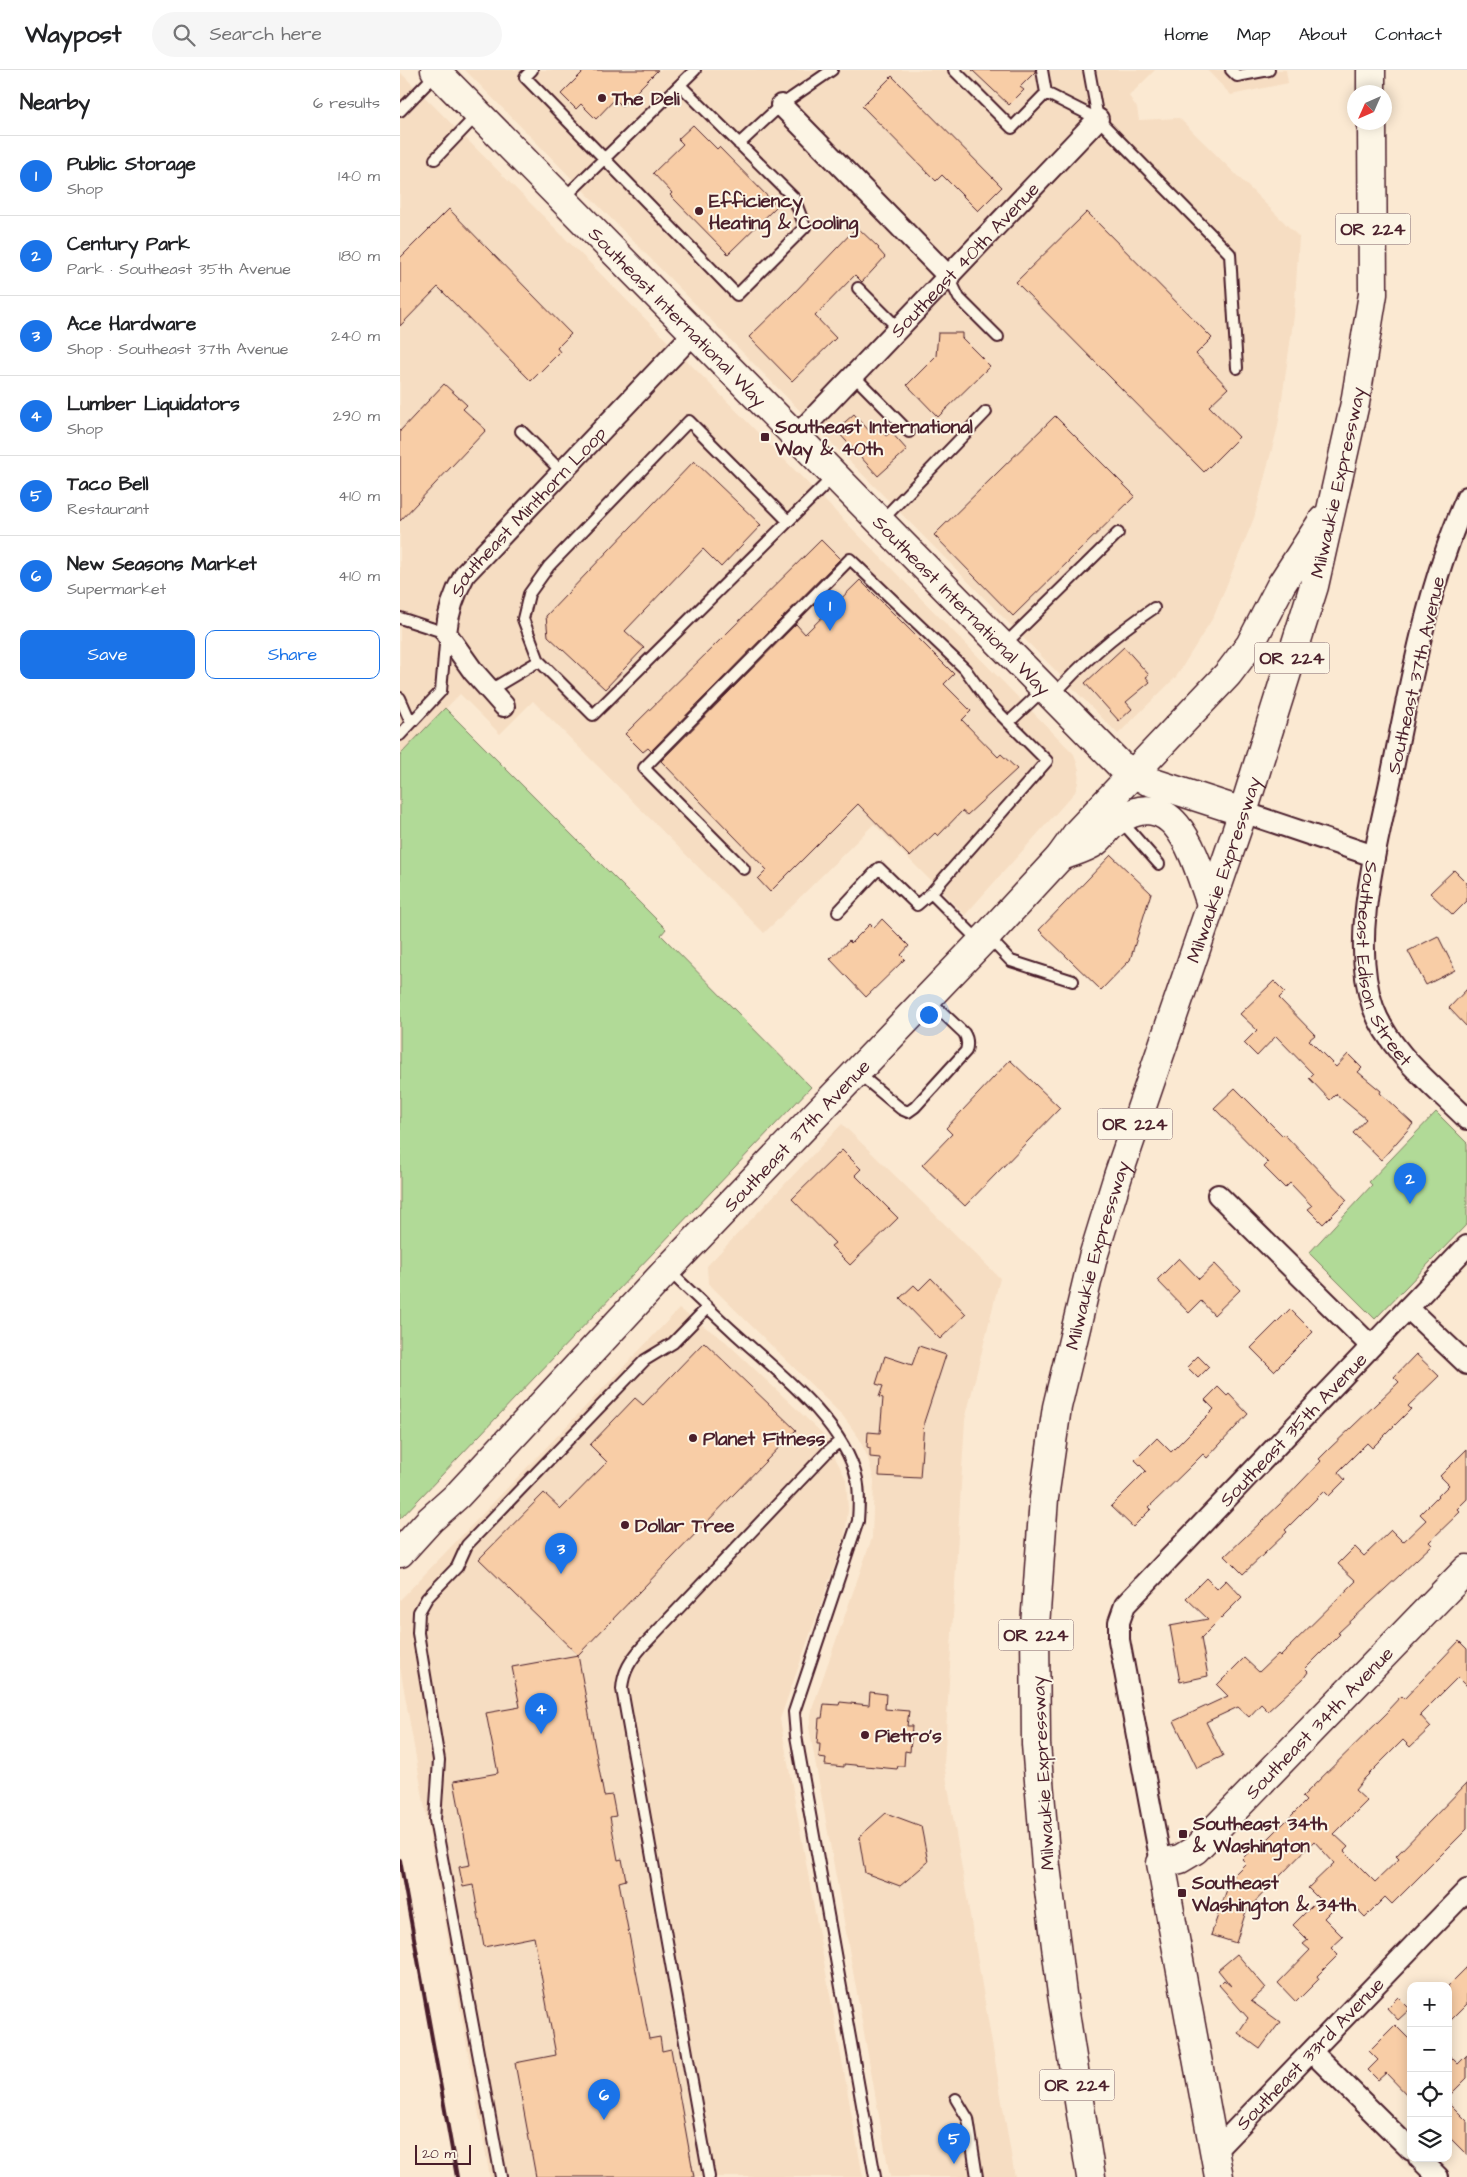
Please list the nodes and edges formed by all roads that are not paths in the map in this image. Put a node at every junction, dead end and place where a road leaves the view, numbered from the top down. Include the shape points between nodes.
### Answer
1 (532, 70) edge
2 (695, 70) edge
3 (832, 70) edge
4 (954, 70) edge
5 (1042, 70) edge
6 (1089, 70) edge
7 (1231, 70) edge
8 (1268, 70) edge
9 (1371, 70) edge
10 (438, 71) edge
11 (680, 85) junction
12 (1371, 85) edge
13 (1046, 93) junction
14 (781, 105) junction
15 (400, 111) edge
16 (479, 113) junction
17 (1098, 119) junction
18 (1372, 130) edge
19 (739, 144) junction
20 (435, 159) dead end
21 (604, 159) junction
22 (563, 199) junction
23 (949, 278) junction
24 (858, 288) dead end
25 (899, 329) junction
26 (694, 332) junction
27 (998, 337) dead end
28 (1237, 368) dead end
29 (854, 376) junction
30 (986, 412) dead end
31 (521, 431) dead end
32 (909, 432) dead end
33 (796, 436) junction
34 (562, 472) junction
35 (835, 475) junction
36 (1467, 497) edge
37 (1334, 502) junction
38 (880, 521) junction
39 (788, 522) junction
40 (1118, 533) dead end
41 (1154, 608) dead end
42 (400, 618) edge
43 (446, 633) junction
44 (1003, 646) junction
45 (538, 661) junction
46 (490, 690) junction
47 (1048, 693) junction
48 (400, 698) edge
49 (504, 706) dead end
50 (411, 722) junction
51 (1008, 722) junction
52 (400, 734) edge
53 (1133, 774) junction
54 (1243, 812) junction
55 (1119, 819) junction
56 (1374, 856) junction
57 (1060, 857) junction
58 (1159, 864) dead end
59 (744, 869) dead end
60 (931, 893) junction
61 (1211, 904) junction
62 (838, 912) dead end
63 (984, 939) junction
64 (1073, 981) dead end
65 (927, 998) junction
66 (856, 1072) junction
67 (1467, 1119) edge
68 (1218, 1195) dead end
69 (1467, 1246) edge
70 (667, 1270) junction
71 (707, 1308) junction
72 (1408, 1308) junction
73 (1371, 1346) junction
74 (1467, 1364) edge
75 (840, 1441) junction
76 (458, 1495) junction
77 (400, 1553) edge
78 (400, 1568) edge
79 (1467, 1569) edge
80 (1161, 1862) junction
81 (1467, 1890) edge
82 (1312, 2052) junction
83 (956, 2099) dead end
84 (1407, 2146) edge
85 (1423, 2162) edge
86 (1217, 2164) edge
87 (501, 2177) edge
88 (709, 2177) edge
89 (875, 2177) edge
90 (977, 2177) edge
91 (1091, 2177) edge
92 (1438, 2177) edge

1 - 21 lane via 525,78
2 - 11 lane
3 - 14 lane
4 - 13 lane via 1012,128
5 - 13 lane
6 - 17 lane
7 - 8 lane via 1237,76
9 - 12 main road
10 - 15 lane
10 - 16 main road, Southeast International Way
11 - 19 lane
11 - 21 lane
13 - 17 lane
14 - 19 lane
14 - 23 street
16 - 20 lane
16 - 22 main road, Southeast International Way
17 - 23 street, Southeast 40th Avenue
17 - 28 lane via 1230,254
18 - 37 main road, Milwaukie Expressway / OR 224 via 1373,294
19 - 21 lane via 794,198 805,227 737,295
21 - 22 lane
22 - 26 main road, Southeast International Way
23 - 25 street, Southeast 40th Avenue
23 - 27 lane via 959,298
24 - 25 lane
25 - 29 street, Southeast 40th Avenue
26 - 33 main road, Southeast International Way
26 - 34 street, Southeast Minthorn Loop
29 - 32 lane
29 - 33 street, Southeast 40th Avenue
30 - 38 lane
31 - 34 lane
33 - 35 main road, Southeast International Way
34 - 43 street, Southeast Minthorn Loop via 465,574 454,594
35 - 38 main road, Southeast International Way
35 - 39 lane
36 - 56 street, Southeast 37th Avenue via 1429,604
37 - 53 main road, Southeast 37th Avenue via 1234,667
37 - 54 main road, Milwaukie Expressway / OR 224 via 1314,586
38 - 44 main road, Southeast International Way
39 - 45 lane via 593,715
39 - 45 lane via 689,421 549,566 529,594 523,619
40 - 44 lane
41 - 47 lane
42 - 43 lane
43 - 46 street
43 - 50 lane via 441,691
44 - 47 main road, Southeast International Way
45 - 46 lane
46 - 49 street
47 - 51 lane
47 - 53 main road, Southeast International Way
48 - 50 lane
50 - 52 lane
51 - 59 lane via 990,704 966,669 850,559 644,768
51 - 60 lane via 1047,761
53 - 54 main road, Southeast Edison Street
53 - 57 main road, Southeast 37th Avenue via 1078,832
54 - 56 street, Southeast Edison Street
54 - 61 main road, Milwaukie Expressway / OR 224
55 - 57 main road via 1095,842
55 - 58 lane
55 - 61 main road via 1138,811 1151,811 1174,822 1189,843
56 - 67 street, Southeast Edison Street via 1364,953 1373,1007 1392,1041
57 - 63 main road, Southeast 37th Avenue
60 - 62 lane via 917,905 879,868
60 - 63 lane
61 - 91 main road, Milwaukie Expressway / OR 224 via 1139,1111 1093,1257 1056,1407 1044,1498 1036,1626 1036,1744 1046,1866
63 - 64 lane via 1011,961
63 - 65 main road, Southeast 37th Avenue
65 - 66 main road, Southeast 37th Avenue
65 - 66 lane via 964,1033 968,1044 966,1051 915,1108 908,1112 901,1109
66 - 70 main road, Southeast 37th Avenue
68 - 73 street
69 - 72 street, Southeast 35th Avenue
70 - 71 lane
70 - 76 main road, Southeast 37th Avenue
71 - 75 lane via 784,1377
71 - 87 lane via 673,1343 645,1360 467,1545 457,1568 427,1598 419,1612 418,1633 440,1760 435,1820
72 - 73 street, Southeast 35th Avenue
72 - 74 street
73 - 80 street, Southeast 35th Avenue via 1151,1576 1121,1613 1120,1645
75 - 88 lane via 642,1646 623,1677 622,1689
75 - 89 lane via 857,1478 858,1521 794,1712
76 - 77 main road, Southeast 37th Avenue
76 - 78 main road, Southeast 37th Avenue via 440,1527
79 - 80 main road, Southeast 34th Avenue via 1195,1850 1180,1859
80 - 86 main road
81 - 82 street, Southeast 33rd Avenue
82 - 84 street
82 - 86 street, Southeast 33rd Avenue
83 - 90 lane via 968,2119
85 - 92 street

